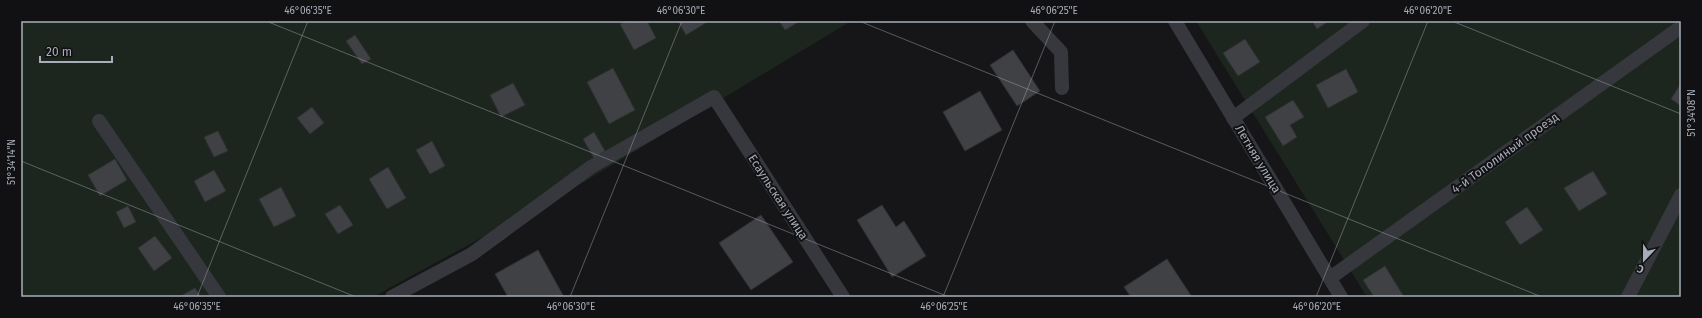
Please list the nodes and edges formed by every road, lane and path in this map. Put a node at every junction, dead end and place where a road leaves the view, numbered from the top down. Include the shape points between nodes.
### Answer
1 (1032, 21) edge
2 (1175, 21) edge
3 (1363, 21) edge
4 (1681, 27) edge
5 (1062, 88) dead end
6 (1233, 118) junction
7 (99, 121) dead end
8 (1681, 195) edge
9 (1330, 278) junction
10 (219, 297) edge
11 (392, 297) edge
12 (843, 297) edge
13 (1341, 297) edge
14 (1628, 297) edge

1 - 5 lane via 1061,52
2 - 6 lane, Летняя улица
3 - 6 lane
4 - 9 lane, 4-й Тополиный проезд
6 - 9 lane, Летняя улица
7 - 10 lane
8 - 14 lane
9 - 13 lane, Летняя улица
11 - 12 lane, Есаульская улица via 472,254 591,167 714,97

